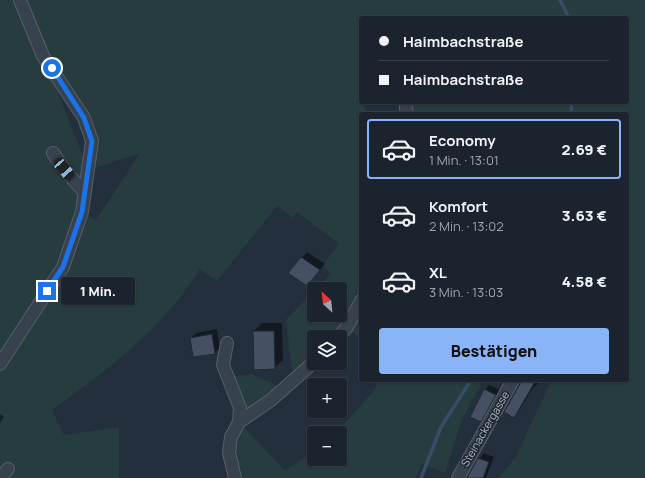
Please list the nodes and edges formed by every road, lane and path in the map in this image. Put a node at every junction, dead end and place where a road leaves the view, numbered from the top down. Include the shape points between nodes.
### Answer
1 (20, 0) edge
2 (53, 153) dead end
3 (84, 192) junction
4 (359, 305) edge
5 (344, 330) edge
6 (227, 343) dead end
7 (0, 364) edge
8 (307, 368) edge
9 (512, 382) edge
10 (239, 422) junction
11 (235, 478) edge
12 (458, 478) edge

1 - 3 street via 43,56 84,118 92,141
2 - 3 street
3 - 7 street via 82,212 63,267
4 - 5 street
6 - 10 street via 223,365 240,408
8 - 10 street via 271,400
9 - 12 street, Steinackergasse
10 - 11 street via 231,437 229,453

